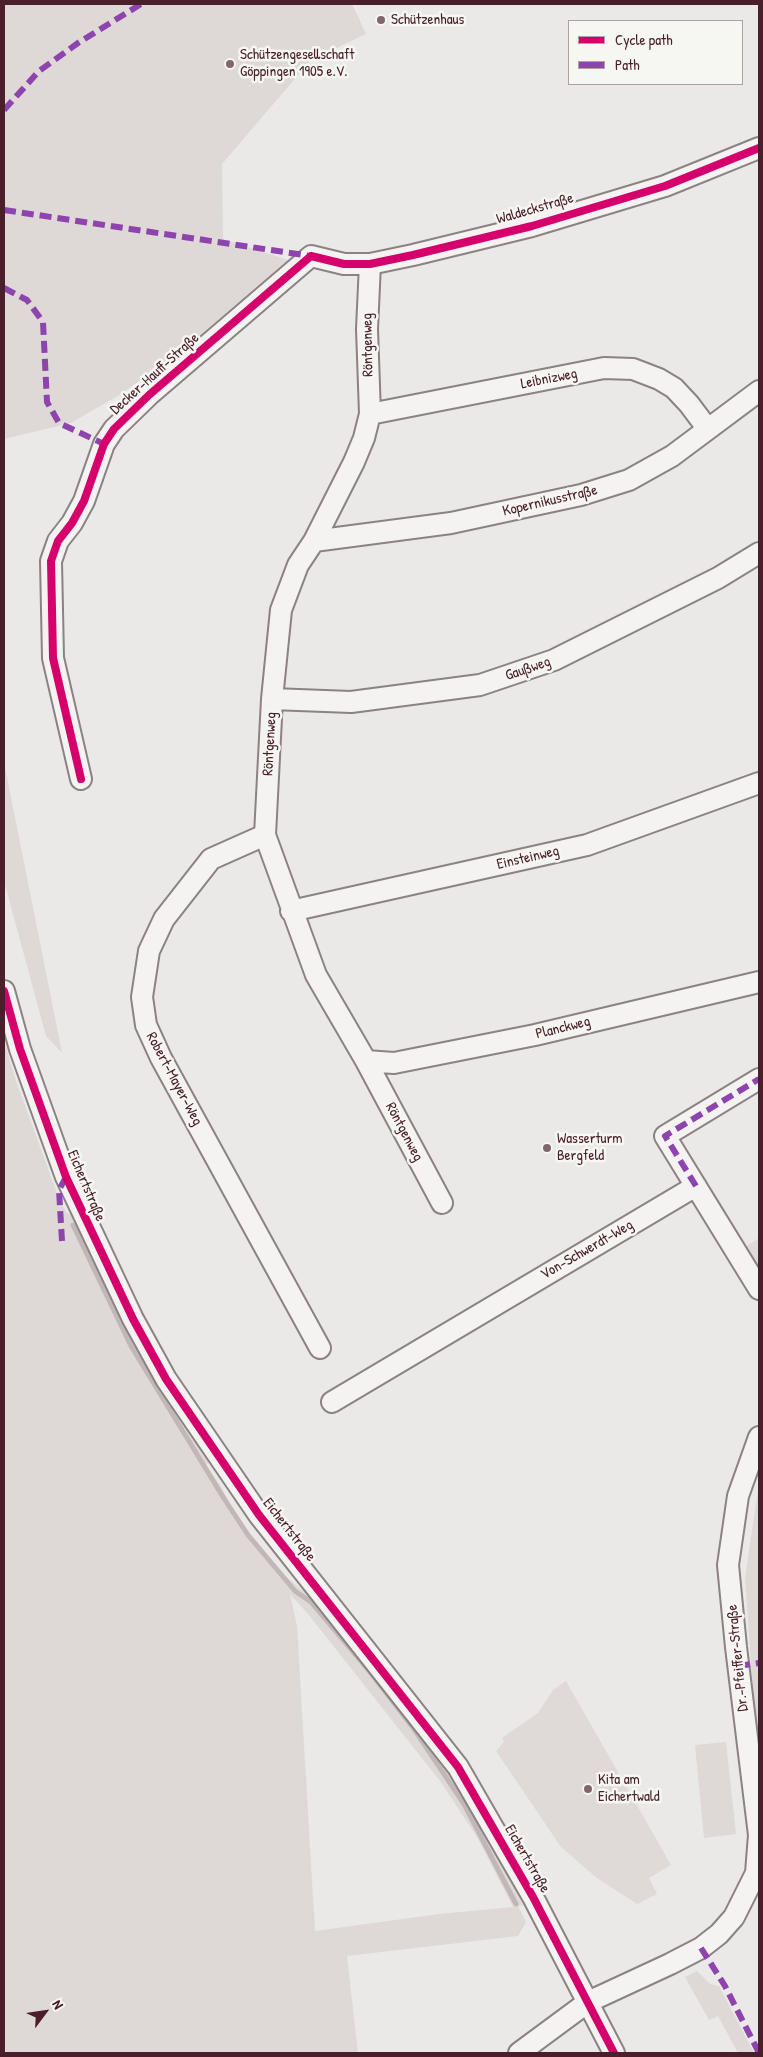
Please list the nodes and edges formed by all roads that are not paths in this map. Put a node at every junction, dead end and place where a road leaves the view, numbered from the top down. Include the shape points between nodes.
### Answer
1 (759, 148) edge
2 (311, 256) joint
3 (370, 264) junction
4 (759, 391) edge
5 (370, 414) junction
6 (707, 428) junction
7 (314, 541) junction
8 (759, 553) edge
9 (272, 699) junction
10 (81, 779) dead end
11 (759, 783) edge
12 (265, 835) junction
13 (291, 911) junction
14 (759, 982) edge
15 (4, 991) edge
16 (366, 1061) junction
17 (759, 1079) edge
18 (696, 1186) junction
19 (442, 1203) dead end
20 (759, 1288) edge
21 (320, 1348) dead end
22 (332, 1402) dead end
23 (759, 1437) edge
24 (588, 2002) junction
25 (519, 2053) edge
26 (614, 2053) edge

1 - 3 street, Waldeckstraße via 665,186 532,226
2 - 3 street, Waldeckstraße via 344,264
2 - 10 street, Decker-Hauff-Straße via 114,429 104,444 80,508 58,541 51,561 53,658
3 - 5 street, Röntgenweg via 367,329
4 - 6 street, Kopernikusstraße
5 - 6 street, Leibnizweg via 604,368 633,369 674,388
5 - 7 street, Röntgenweg via 354,462
6 - 7 street, Kopernikusstraße via 672,456 629,480 581,495 451,524
7 - 9 street, Röntgenweg via 298,565 280,610
8 - 9 street, Gaußweg via 718,578 554,660 480,685 351,702
9 - 12 street, Röntgenweg
11 - 13 street, Einsteinweg via 587,845
12 - 13 street, Röntgenweg
12 - 21 street, Robert-Mayer-Weg via 211,859 164,919 149,951 142,997 146,1025 161,1058
13 - 16 street, Röntgenweg via 316,975
14 - 16 street, Planckweg via 535,1035 394,1063
15 - 24 street, Eichertstraße via 20,1049 66,1177 133,1319 166,1379 259,1515 458,1767 533,1897
16 - 19 street, Röntgenweg
17 - 18 street via 665,1136
18 - 20 street
18 - 22 street, Von-Schwerdt-Weg
23 - 24 street, Dr.-Pfeiffer-Straße via 738,1496 728,1564 759,1835 756,1873 734,1917 719,1934 670,1964
24 - 25 street, Dr.-Pfeiffer-Straße
24 - 26 street, Eichertstraße

